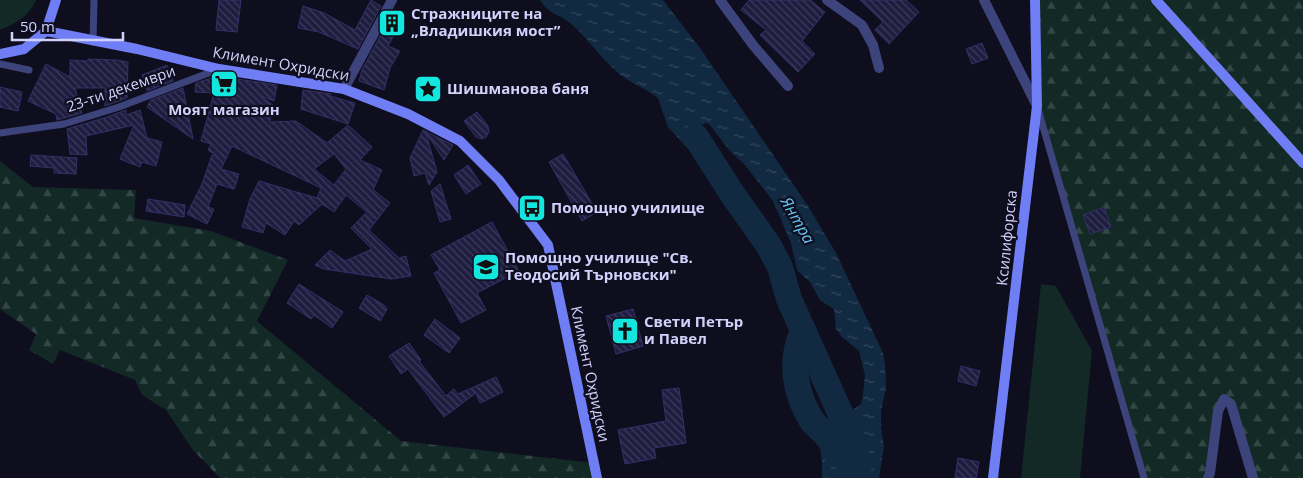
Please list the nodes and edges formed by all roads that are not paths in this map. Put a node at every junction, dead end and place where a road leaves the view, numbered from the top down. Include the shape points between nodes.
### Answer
1 (56, 0) edge
2 (94, 0) edge
3 (392, 0) edge
4 (720, 0) edge
5 (827, 0) edge
6 (984, 0) edge
7 (1035, 0) edge
8 (1156, 0) edge
9 (46, 31) junction
10 (93, 42) junction
11 (0, 54) edge
12 (0, 64) edge
13 (879, 68) dead end
14 (219, 69) junction
15 (30, 70) dead end
16 (788, 86) dead end
17 (344, 89) junction
18 (1037, 106) junction
19 (0, 133) edge
20 (1303, 163) edge
21 (596, 478) edge
22 (993, 478) edge
23 (1144, 478) edge
24 (1208, 478) edge
25 (1253, 478) edge

1 - 9 street
2 - 10 lane
3 - 17 street
4 - 16 street
5 - 13 street via 862,25 873,45
6 - 18 street
7 - 18 street, Ксилифорска
8 - 20 street
9 - 10 street, Климент Охридски
9 - 11 street via 24,49
10 - 14 street, Климент Охридски
12 - 15 lane
14 - 17 street, Климент Охридски
14 - 19 lane, 23-ти декември via 64,124
17 - 21 street, Климент Охридски via 408,114 460,141 498,180 548,245
18 - 22 street, Ксилифорска
18 - 23 lane
24 - 25 street via 1218,411 1224,400 1231,404

